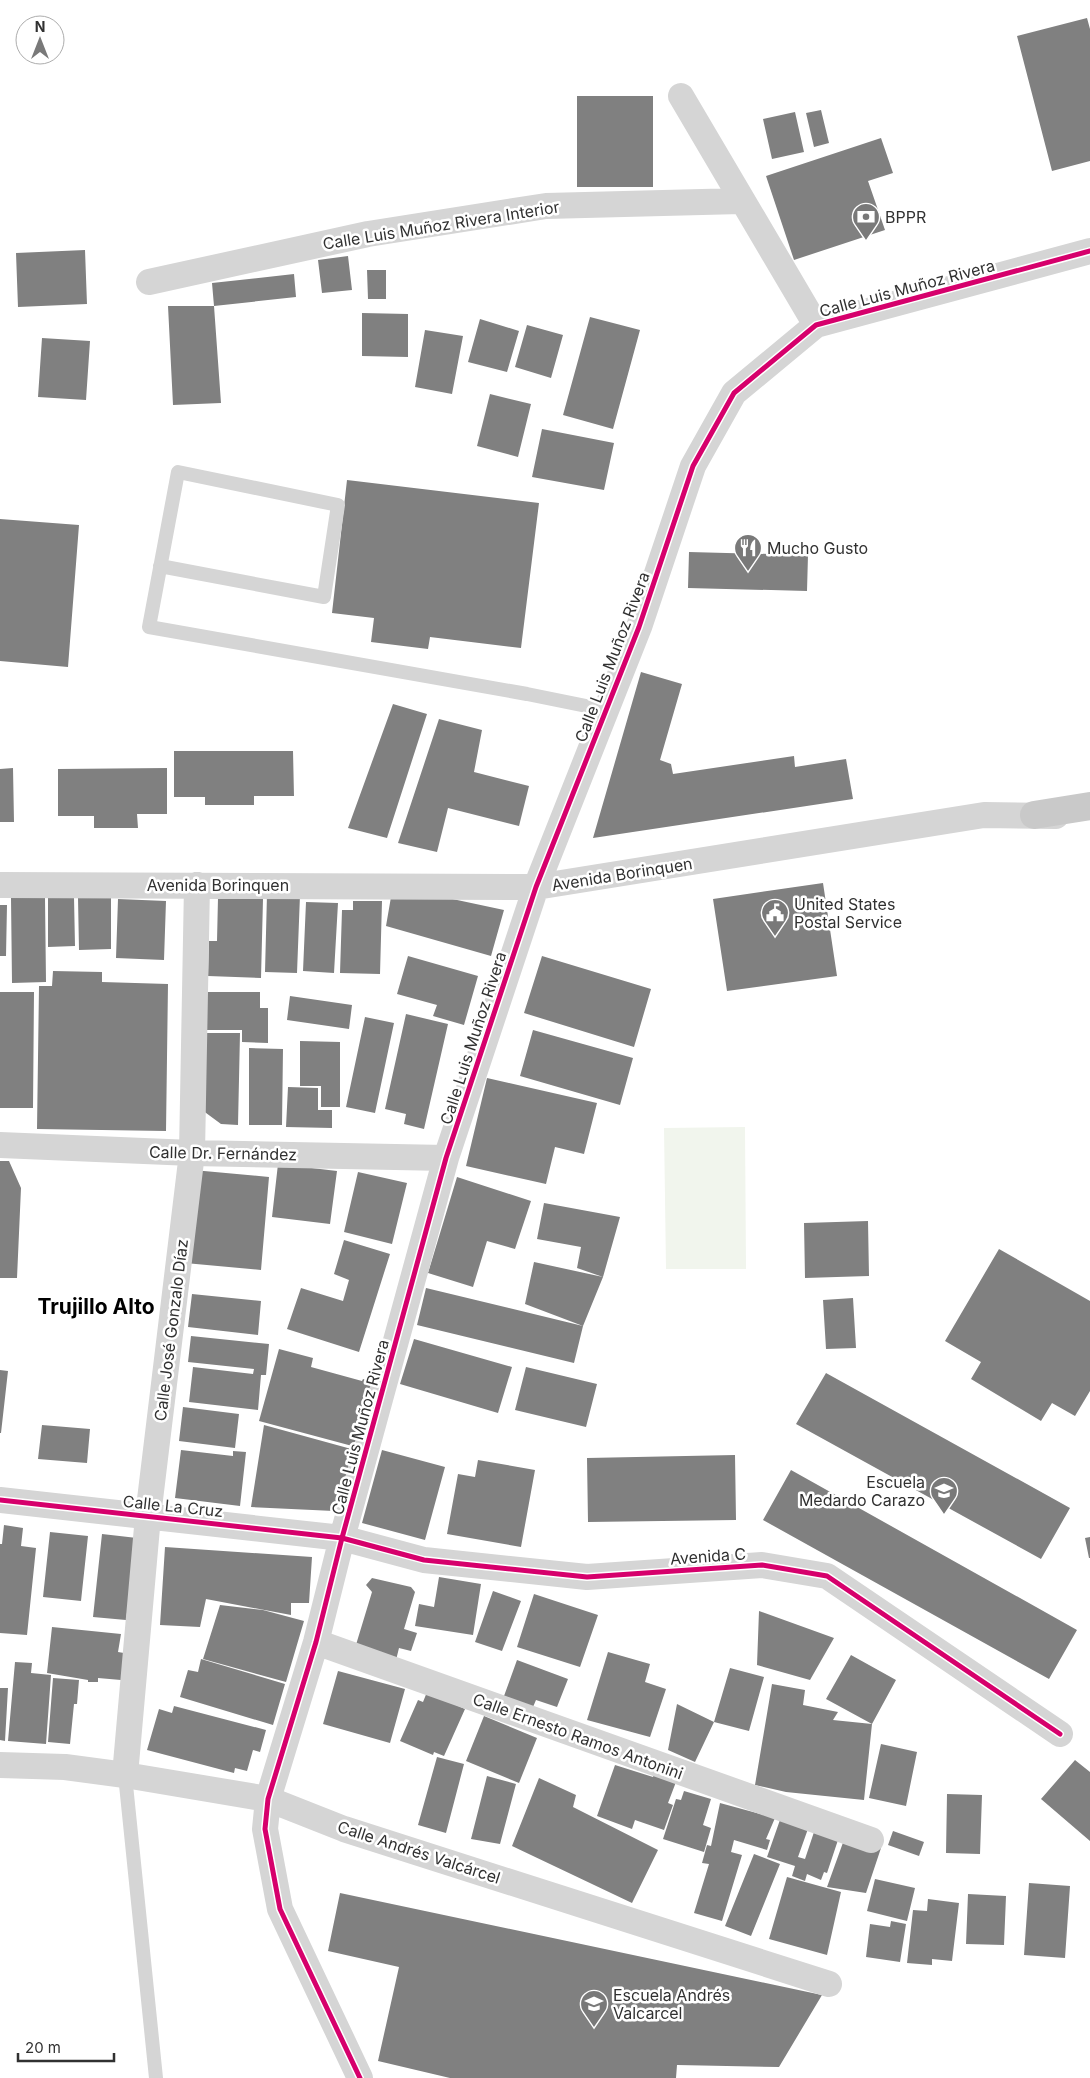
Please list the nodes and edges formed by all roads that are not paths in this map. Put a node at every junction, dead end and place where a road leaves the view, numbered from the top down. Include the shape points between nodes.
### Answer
1 (681, 96) dead end
2 (741, 201) junction
3 (1090, 251) edge
4 (149, 282) dead end
5 (816, 325) junction
6 (160, 566) junction
7 (606, 710) junction
8 (1090, 806) edge
9 (1034, 815) junction
10 (1090, 816) edge
11 (0, 885) edge
12 (197, 885) junction
13 (536, 888) junction
14 (0, 1145) edge
15 (192, 1153) junction
16 (446, 1158) junction
17 (0, 1500) edge
18 (148, 1516) junction
19 (342, 1538) junction
20 (316, 1642) junction
21 (1060, 1734) dead end
22 (0, 1765) edge
23 (125, 1775) junction
24 (268, 1799) junction
25 (871, 1840) dead end
26 (829, 1984) dead end
27 (156, 2078) edge
28 (360, 2078) edge

1 - 2 street
2 - 4 street, Calle Luis Muñoz Rivera Interior via 546,206 368,234
2 - 5 street
3 - 5 street, Calle Luis Muñoz Rivera
5 - 7 street, Calle Luis Muñoz Rivera via 734,393 693,466 640,627
6 - 6 lane via 178,472 338,505 324,597
6 - 7 lane via 149,627
7 - 13 street, Calle Luis Muñoz Rivera
8 - 9 main road
9 - 10 street, Avenida Borinquen
9 - 13 street, Avenida Borinquen via 984,815
11 - 12 street, Avenida Borinquen
12 - 13 street, Avenida Borinquen
12 - 15 street, Calle José Gonzalo Díaz
13 - 16 street, Calle Luis Muñoz Rivera
14 - 15 street, Calle Dr. Fernández
15 - 16 street, Calle Dr. Fernández
15 - 18 street, Calle José Gonzalo Díaz
16 - 19 street, Calle Luis Muñoz Rivera
17 - 18 street, Calle La Cruz
18 - 19 street, Calle La Cruz
18 - 23 street, Calle José Gonzalo Díaz
19 - 20 street, Calle Luis Muñoz Rivera
19 - 21 street, Avenida C via 424,1560 587,1577 762,1565 826,1576
20 - 24 street, Calle Luis Muñoz Rivera
20 - 25 street, Calle Ernesto Ramos Antonini
22 - 23 street, Calle Andrés Valcárcel via 66,1767
23 - 24 street, Calle Andrés Valcárcel
23 - 27 lane
24 - 26 street, Calle Andrés Valcárcel via 344,1829
24 - 28 street, Calle Luis Muñoz Rivera via 265,1829 280,1909

